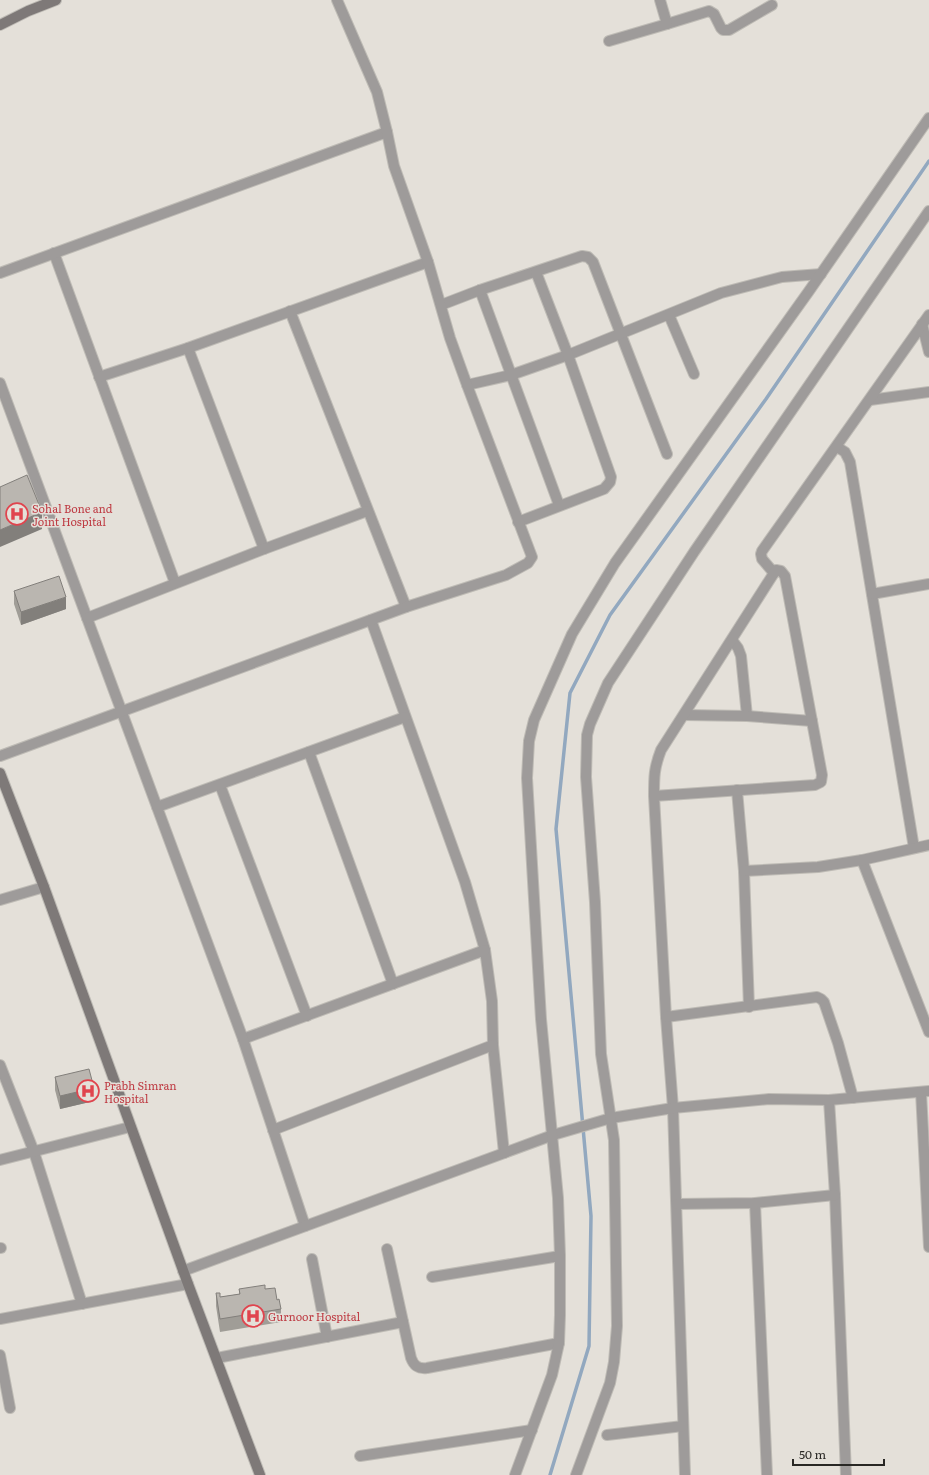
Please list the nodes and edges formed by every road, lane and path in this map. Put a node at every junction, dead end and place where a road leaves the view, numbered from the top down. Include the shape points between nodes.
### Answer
1 (56, 0) edge
2 (337, 0) edge
3 (660, 0) edge
4 (772, 5) dead end
5 (667, 24) junction
6 (0, 25) edge
7 (609, 40) dead end
8 (929, 118) edge
9 (387, 132) junction
10 (929, 212) edge
11 (54, 252) junction
12 (428, 262) junction
13 (536, 272) junction
14 (0, 273) edge
15 (821, 274) junction
16 (480, 290) junction
17 (441, 305) junction
18 (290, 311) junction
19 (669, 315) junction
20 (929, 315) edge
21 (922, 324) junction
22 (620, 334) junction
23 (188, 348) junction
24 (929, 352) edge
25 (568, 355) junction
26 (694, 374) dead end
27 (511, 375) junction
28 (99, 377) junction
29 (0, 383) edge
30 (467, 385) junction
31 (929, 392) edge
32 (870, 400) junction
33 (836, 447) junction
34 (667, 454) dead end
35 (559, 506) junction
36 (367, 511) junction
37 (518, 522) junction
38 (264, 549) junction
39 (774, 573) junction
40 (175, 583) junction
41 (929, 584) edge
42 (872, 594) junction
43 (406, 607) junction
44 (87, 618) junction
45 (371, 620) junction
46 (732, 640) junction
47 (122, 712) junction
48 (684, 715) junction
49 (747, 716) junction
50 (404, 717) junction
51 (812, 721) junction
52 (309, 752) junction
53 (0, 756) edge
54 (0, 773) edge
55 (220, 785) junction
56 (737, 790) junction
57 (654, 796) junction
58 (157, 807) junction
59 (929, 845) edge
60 (914, 848) junction
61 (862, 860) junction
62 (744, 871) junction
63 (44, 888) junction
64 (0, 900) edge
65 (485, 950) junction
66 (393, 984) junction
67 (749, 1007) junction
68 (307, 1016) junction
69 (666, 1017) junction
70 (929, 1032) edge
71 (243, 1039) junction
72 (493, 1044) junction
73 (0, 1065) edge
74 (925, 1092) edge
75 (853, 1098) junction
76 (829, 1100) junction
77 (673, 1108) junction
78 (608, 1119) junction
79 (130, 1127) junction
80 (273, 1130) junction
81 (556, 1134) junction
82 (34, 1152) junction
83 (504, 1153) junction
84 (0, 1160) edge
85 (835, 1196) junction
86 (755, 1203) junction
87 (677, 1204) junction
88 (305, 1226) junction
89 (929, 1247) edge
90 (387, 1248) dead end
91 (560, 1256) junction
92 (312, 1259) dead end
93 (183, 1271) junction
94 (432, 1277) dead end
95 (188, 1284) junction
96 (82, 1304) junction
97 (0, 1319) edge
98 (403, 1322) junction
99 (328, 1336) junction
100 (558, 1343) junction
101 (0, 1355) edge
102 (217, 1358) junction
103 (10, 1408) dead end
104 (684, 1426) junction
105 (532, 1430) junction
106 (607, 1435) dead end
107 (360, 1456) dead end
108 (260, 1475) edge
109 (515, 1475) edge
110 (576, 1475) edge
111 (685, 1475) edge
112 (767, 1475) edge
113 (846, 1475) edge

1 - 6 main road
2 - 9 street via 376,92
3 - 5 street
4 - 5 street via 729,30 723,30 714,14 708,10
5 - 7 street
8 - 15 street
9 - 11 street
9 - 12 street via 394,166
10 - 78 street via 694,552 608,683 593,714 587,735 586,777 595,902 601,1054
11 - 14 street
11 - 28 street
12 - 17 street
12 - 18 street
13 - 16 street
13 - 22 street via 582,256 588,257 593,262
13 - 25 street
15 - 19 street via 782,277 757,283
15 - 81 street via 615,563 572,634 534,720 529,741 527,778 541,1018
16 - 17 street
16 - 27 street
17 - 30 street
18 - 23 street
18 - 36 street
19 - 22 street
19 - 26 street
20 - 21 street
21 - 24 street
21 - 32 street
22 - 25 street
22 - 34 street
23 - 28 street
23 - 38 street
25 - 27 street
25 - 35 street via 611,477 604,489
27 - 30 street
27 - 35 street
28 - 40 street
29 - 44 street
30 - 37 street
31 - 32 street
32 - 33 street
33 - 39 street via 762,551 762,559
33 - 42 street via 845,452 850,462
35 - 37 street
36 - 38 street
36 - 43 street
37 - 43 street via 532,553 528,563 506,575
38 - 40 street
39 - 46 street
39 - 51 street via 776,570 781,571 785,576
40 - 44 street
41 - 42 street
42 - 60 street
43 - 45 street
44 - 47 street
45 - 47 street
45 - 50 street
46 - 48 street
46 - 49 street via 741,656
47 - 53 street
47 - 58 street
48 - 49 street
48 - 57 street via 661,750 655,765
49 - 51 street
50 - 52 street
50 - 65 street via 465,882
51 - 56 street via 822,775 821,782 815,785
52 - 55 street
52 - 66 street
54 - 63 main road
55 - 58 street
55 - 68 street
56 - 57 street
56 - 62 street
57 - 69 street
58 - 71 street
59 - 60 street
60 - 61 street
61 - 62 street via 818,867
61 - 70 street
62 - 67 street
63 - 64 street
63 - 79 main road
65 - 66 street
65 - 72 street via 492,1001
66 - 68 street
67 - 69 street
67 - 75 street via 812,997 821,999 838,1043
68 - 71 street
69 - 77 street
71 - 80 street
72 - 80 street
72 - 83 street
73 - 82 street
74 - 75 street
74 - 89 street
75 - 76 street
76 - 77 street via 769,1099
76 - 85 street
77 - 78 street
77 - 87 street
78 - 81 street
78 - 110 street via 614,1140 615,1175 617,1326 614,1362 610,1383
79 - 82 street
79 - 93 main road
80 - 88 street
81 - 83 street
81 - 91 street
82 - 84 street
82 - 96 street
83 - 88 street
85 - 86 street
85 - 113 street
86 - 87 street
86 - 112 street
87 - 104 street
88 - 93 street
90 - 98 street
91 - 94 street
91 - 100 street
92 - 99 street
93 - 95 main road
95 - 96 street
95 - 102 main road
96 - 97 street
98 - 99 street
98 - 100 street via 411,1358 421,1369
99 - 102 street
100 - 105 street via 552,1375
101 - 103 street
102 - 108 main road
104 - 106 street
104 - 111 street
105 - 107 street
105 - 109 street

